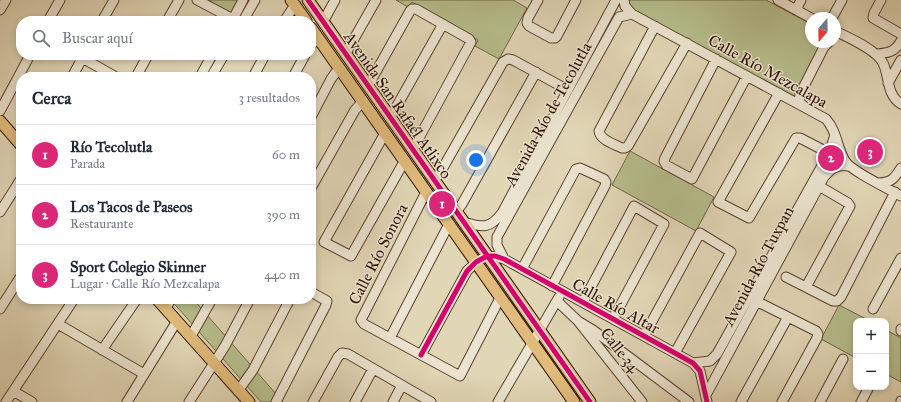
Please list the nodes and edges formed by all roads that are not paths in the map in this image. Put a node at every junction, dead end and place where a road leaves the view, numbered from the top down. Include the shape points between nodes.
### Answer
1 (6, 0) edge
2 (60, 0) edge
3 (114, 0) edge
4 (179, 0) edge
5 (198, 0) edge
6 (243, 0) edge
7 (255, 0) edge
8 (308, 0) edge
9 (335, 0) edge
10 (376, 0) edge
11 (538, 0) edge
12 (576, 0) edge
13 (616, 0) edge
14 (624, 0) edge
15 (778, 0) edge
16 (801, 0) edge
17 (842, 0) edge
18 (881, 0) edge
19 (293, 2) edge
20 (0, 10) edge
21 (796, 10) junction
22 (835, 12) edge
23 (632, 14) junction
24 (805, 15) edge
25 (51, 16) edge
26 (105, 16) edge
27 (170, 16) edge
28 (225, 16) edge
29 (234, 16) edge
30 (246, 16) edge
31 (286, 16) edge
32 (303, 16) edge
33 (323, 22) junction
34 (443, 24) junction
35 (655, 26) junction
36 (841, 34) edge
37 (901, 34) edge
38 (848, 37) junction
39 (841, 38) edge
40 (901, 41) edge
41 (316, 43) edge
42 (687, 43) junction
43 (823, 48) edge
44 (346, 53) junction
45 (877, 54) junction
46 (716, 59) junction
47 (27, 60) edge
48 (79, 60) edge
49 (88, 60) edge
50 (145, 60) edge
51 (209, 60) edge
52 (221, 60) edge
53 (262, 60) edge
54 (302, 60) edge
55 (900, 66) edge
56 (340, 68) junction
57 (21, 72) edge
58 (74, 72) edge
59 (108, 72) edge
60 (139, 72) edge
61 (203, 72) edge
62 (214, 72) edge
63 (256, 72) edge
64 (296, 72) edge
65 (536, 72) junction
66 (747, 76) junction
67 (16, 81) edge
68 (888, 83) junction
69 (368, 86) junction
70 (568, 90) junction
71 (779, 93) junction
72 (362, 102) junction
73 (901, 104) edge
74 (316, 108) edge
75 (806, 108) junction
76 (0, 111) edge
77 (390, 118) junction
78 (0, 121) edge
79 (385, 133) junction
80 (835, 135) junction
81 (16, 139) edge
82 (413, 149) junction
83 (829, 153) junction
84 (404, 160) junction
85 (848, 166) junction
86 (901, 168) edge
87 (316, 179) edge
88 (434, 180) junction
89 (879, 183) junction
90 (818, 186) junction
91 (16, 187) edge
92 (426, 192) junction
93 (898, 194) edge
94 (0, 212) edge
95 (456, 212) junction
96 (463, 222) junction
97 (449, 224) junction
98 (490, 224) junction
99 (497, 237) junction
100 (487, 256) junction
101 (901, 258) edge
102 (504, 259) junction
103 (476, 262) junction
104 (522, 269) junction
105 (786, 277) dead end
106 (16, 284) edge
107 (552, 286) junction
108 (806, 287) junction
109 (562, 291) junction
110 (316, 295) edge
111 (500, 298) junction
112 (557, 301) junction
113 (756, 301) junction
114 (583, 302) junction
115 (71, 304) edge
116 (133, 304) edge
117 (168, 304) edge
118 (209, 304) edge
119 (247, 304) edge
120 (287, 304) edge
121 (0, 309) edge
122 (873, 309) dead end
123 (788, 317) junction
124 (613, 319) junction
125 (578, 320) junction
126 (177, 321) junction
127 (58, 324) junction
128 (540, 331) junction
129 (191, 336) junction
130 (644, 336) junction
131 (390, 338) junction
132 (532, 344) junction
133 (102, 350) junction
134 (675, 353) junction
135 (421, 355) junction
136 (843, 360) dead end
137 (213, 363) junction
138 (693, 364) junction
139 (373, 369) junction
140 (144, 374) junction
141 (402, 385) junction
142 (238, 390) junction
143 (867, 390) edge
144 (13, 391) junction
145 (706, 398) edge
146 (502, 400) edge
147 (6, 402) edge
148 (32, 402) edge
149 (127, 402) edge
150 (189, 402) edge
151 (248, 402) edge
152 (276, 402) edge
153 (313, 402) edge
154 (355, 402) edge
155 (393, 402) edge
156 (431, 402) edge
157 (574, 402) edge
158 (590, 402) edge
159 (642, 402) edge
160 (690, 402) edge
161 (741, 402) edge
162 (782, 402) edge
163 (820, 402) edge
164 (861, 402) edge

1 - 20 street
2 - 25 street
3 - 26 street
4 - 27 street
5 - 28 street
6 - 29 street
7 - 30 street
8 - 33 main road, Avenida San Rafaél Atlixco
9 - 33 street
10 - 44 street
11 - 12 street via 527,23 551,38 557,36
13 - 70 street, Avenida Río de Tecolutla
14 - 23 street via 625,6
15 - 21 street
16 - 21 street
17 - 22 street
18 - 37 street via 873,18
19 - 31 street
19 - 32 main road
21 - 24 street
23 - 35 street, Calle Río Mezcalapa
23 - 99 street, Avenida Río de Tecolutla via 619,17
33 - 44 main road, Avenida San Rafaél Atlixco
34 - 69 street via 412,9
34 - 77 street
34 - 82 street via 469,39 471,44
35 - 42 street, Calle Río Mezcalapa
35 - 42 street via 599,131 602,138 622,148 628,146
36 - 38 street
38 - 39 street
38 - 45 street
40 - 45 street via 889,53
41 - 56 main road, Avenida San Rafaél Atlixco
42 - 46 street, Calle Río Mezcalapa
43 - 75 street via 800,94 799,102
44 - 69 main road, Avenida San Rafaél Atlixco
45 - 68 street via 883,62
46 - 66 street, Calle Río Mezcalapa
46 - 66 street via 664,158 666,165 692,178
47 - 57 street
48 - 58 street
49 - 59 street
50 - 60 street
51 - 61 street
52 - 62 street
53 - 63 street
54 - 64 street
55 - 68 street
56 - 72 main road, Avenida San Rafaél Atlixco
56 - 74 street
65 - 70 street
65 - 88 street via 513,60 503,62
65 - 95 street
66 - 71 street, Calle Río Mezcalapa
67 - 76 street
68 - 73 street via 890,92
69 - 77 main road, Avenida San Rafaél Atlixco
70 - 98 street, Avenida Río de Tecolutla via 502,213
71 - 75 street, Calle Río Mezcalapa
71 - 83 street via 718,202 749,218 796,138
72 - 79 main road, Avenida San Rafaél Atlixco
72 - 87 street
75 - 80 street, Calle Río Mezcalapa via 826,119
77 - 82 main road, Avenida San Rafaél Atlixco
78 - 81 main road
79 - 84 main road, Avenida San Rafaél Atlixco
79 - 84 street via 324,242 351,256
80 - 83 street, Avenida Río Tuxpan
80 - 85 street, Calle Río Mezcalapa
82 - 88 main road, Avenida San Rafaél Atlixco
83 - 138 street, Avenida Río Tuxpan via 717,354 710,361
84 - 92 main road, Avenida San Rafaél Atlixco
85 - 89 street
85 - 90 street, Avenida Río Tuxpan via 830,169
86 - 89 street via 895,178 889,182
88 - 95 main road, Avenida San Rafaél Atlixco
89 - 93 street
90 - 108 street via 850,206
90 - 113 street, Avenida Río Tuxpan
91 - 94 street
92 - 97 main road, Avenida San Rafaél Atlixco
92 - 131 street, Calle Río Sonora via 361,320
93 - 108 street via 841,297 833,301
95 - 96 main road, Avenida San Rafaél Atlixco
96 - 98 street via 483,226
96 - 100 main road, Avenida San Rafaél Atlixco
97 - 103 main road, Avenida San Rafaél Atlixco
97 - 131 street
98 - 99 street via 488,230 491,235
99 - 102 street via 497,245
100 - 102 street, Calle Río Altar
100 - 103 street
100 - 128 main road, Avenida San Rafaél Atlixco
101 - 122 street
102 - 104 street, Calle Río Altar
103 - 111 main road, Avenida San Rafaél Atlixco
103 - 135 street via 467,271
104 - 107 street, Calle Río Altar
104 - 107 street via 576,169 580,168 604,179 606,186
105 - 108 street
106 - 121 street
107 - 109 street, Calle Río Altar
109 - 112 street
109 - 114 street, Calle Río Altar
110 - 152 street via 324,299 326,304
111 - 132 main road, Avenida San Rafaél Atlixco
111 - 135 street, Calle Río Sonora via 460,376
112 - 125 street, Calle 34
112 - 128 street
113 - 123 street
113 - 145 street, Avenida Río Tuxpan
114 - 124 street, Calle Río Altar
114 - 124 street via 634,206 664,224
115 - 127 street
116 - 133 street
117 - 126 main road
118 - 129 street
119 - 137 street
120 - 142 street via 253,370
123 - 161 street
123 - 162 street via 818,334
124 - 130 street, Calle Río Altar
125 - 159 street, Calle 34
125 - 160 street
126 - 129 main road
126 - 140 street
127 - 133 street
127 - 144 street
128 - 132 street
128 - 158 main road, Avenida San Rafaél Atlixco
129 - 137 main road
130 - 134 street, Calle Río Altar
130 - 134 street via 700,233 731,252
131 - 135 street, Calle Río Sonora
132 - 146 street
132 - 157 main road, Avenida San Rafaél Atlixco
133 - 140 street
134 - 138 street, Calle Río Altar
136 - 163 street
137 - 142 main road
137 - 150 street
138 - 145 street, Calle Río Altar via 700,371
139 - 141 street
139 - 153 street via 342,353
139 - 154 street
140 - 149 street
141 - 155 street
141 - 156 street
142 - 151 main road
143 - 164 street
144 - 147 street
144 - 148 street

